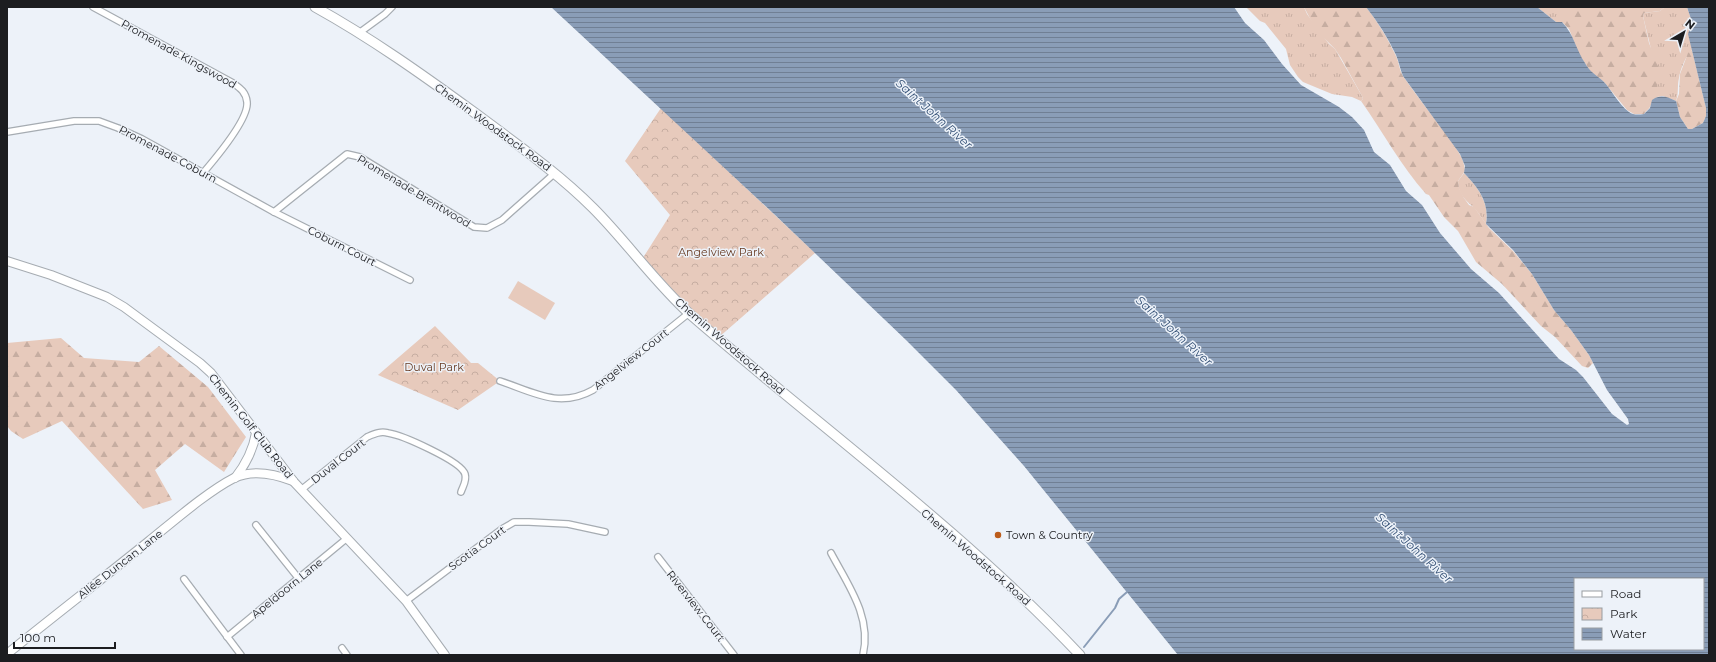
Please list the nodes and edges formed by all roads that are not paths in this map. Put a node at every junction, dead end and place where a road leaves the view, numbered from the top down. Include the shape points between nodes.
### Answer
1 (93, 7) edge
2 (315, 7) edge
3 (392, 7) edge
4 (359, 33) junction
5 (7, 132) edge
6 (203, 173) junction
7 (555, 173) junction
8 (274, 212) junction
9 (7, 261) edge
10 (410, 280) dead end
11 (689, 313) junction
12 (500, 381) dead end
13 (256, 433) junction
14 (235, 478) junction
15 (294, 482) junction
16 (301, 490) junction
17 (460, 492) dead end
18 (256, 525) dead end
19 (605, 532) dead end
20 (346, 539) junction
21 (831, 553) dead end
22 (658, 557) dead end
23 (184, 579) dead end
24 (300, 579) junction
25 (406, 601) junction
26 (227, 637) junction
27 (342, 648) dead end
28 (7, 654) edge
29 (241, 655) edge
30 (347, 655) edge
31 (445, 655) edge
32 (734, 655) edge
33 (863, 655) edge
34 (1080, 655) edge

1 - 6 street, Promenade Kingswood via 233,83 243,91 247,102 244,117
2 - 4 main road, Chemin Woodstock Road
3 - 4 street
4 - 7 main road, Chemin Woodstock Road via 406,63
5 - 6 street, Promenade Coburn via 74,121 99,121 142,139
6 - 8 street, Promenade Coburn
7 - 8 street, Promenade Brentwood via 502,220 487,228 474,227 360,157 347,154
7 - 11 main road, Chemin Woodstock Road via 593,208
8 - 10 street, Coburn Court
9 - 13 street, Chemin Golf Club Road via 79,285 124,307 211,373
11 - 12 street, Angelview Court via 584,395 562,400
11 - 34 main road, Chemin Woodstock Road via 958,538 1016,589
13 - 14 street via 249,458
13 - 15 street, Chemin Golf Club Road
14 - 15 street via 259,473
14 - 28 street, Allée Duncan Lane via 170,524
15 - 16 street, Chemin Golf Club Road
16 - 17 street, Duval Court via 367,438 373,434 386,432 435,451 456,463 466,475 466,482
16 - 20 street, Chemin Golf Club Road
18 - 24 street
19 - 25 street, Scotia Court via 568,524 514,522
20 - 24 street, Apeldoorn Lane
20 - 25 street, Chemin Golf Club Road
21 - 33 street via 856,599 865,623
22 - 32 street, Riverview Court
23 - 26 street
24 - 26 street, Apeldoorn Lane
25 - 31 street, Chemin Golf Club Road
26 - 29 street
27 - 30 street

